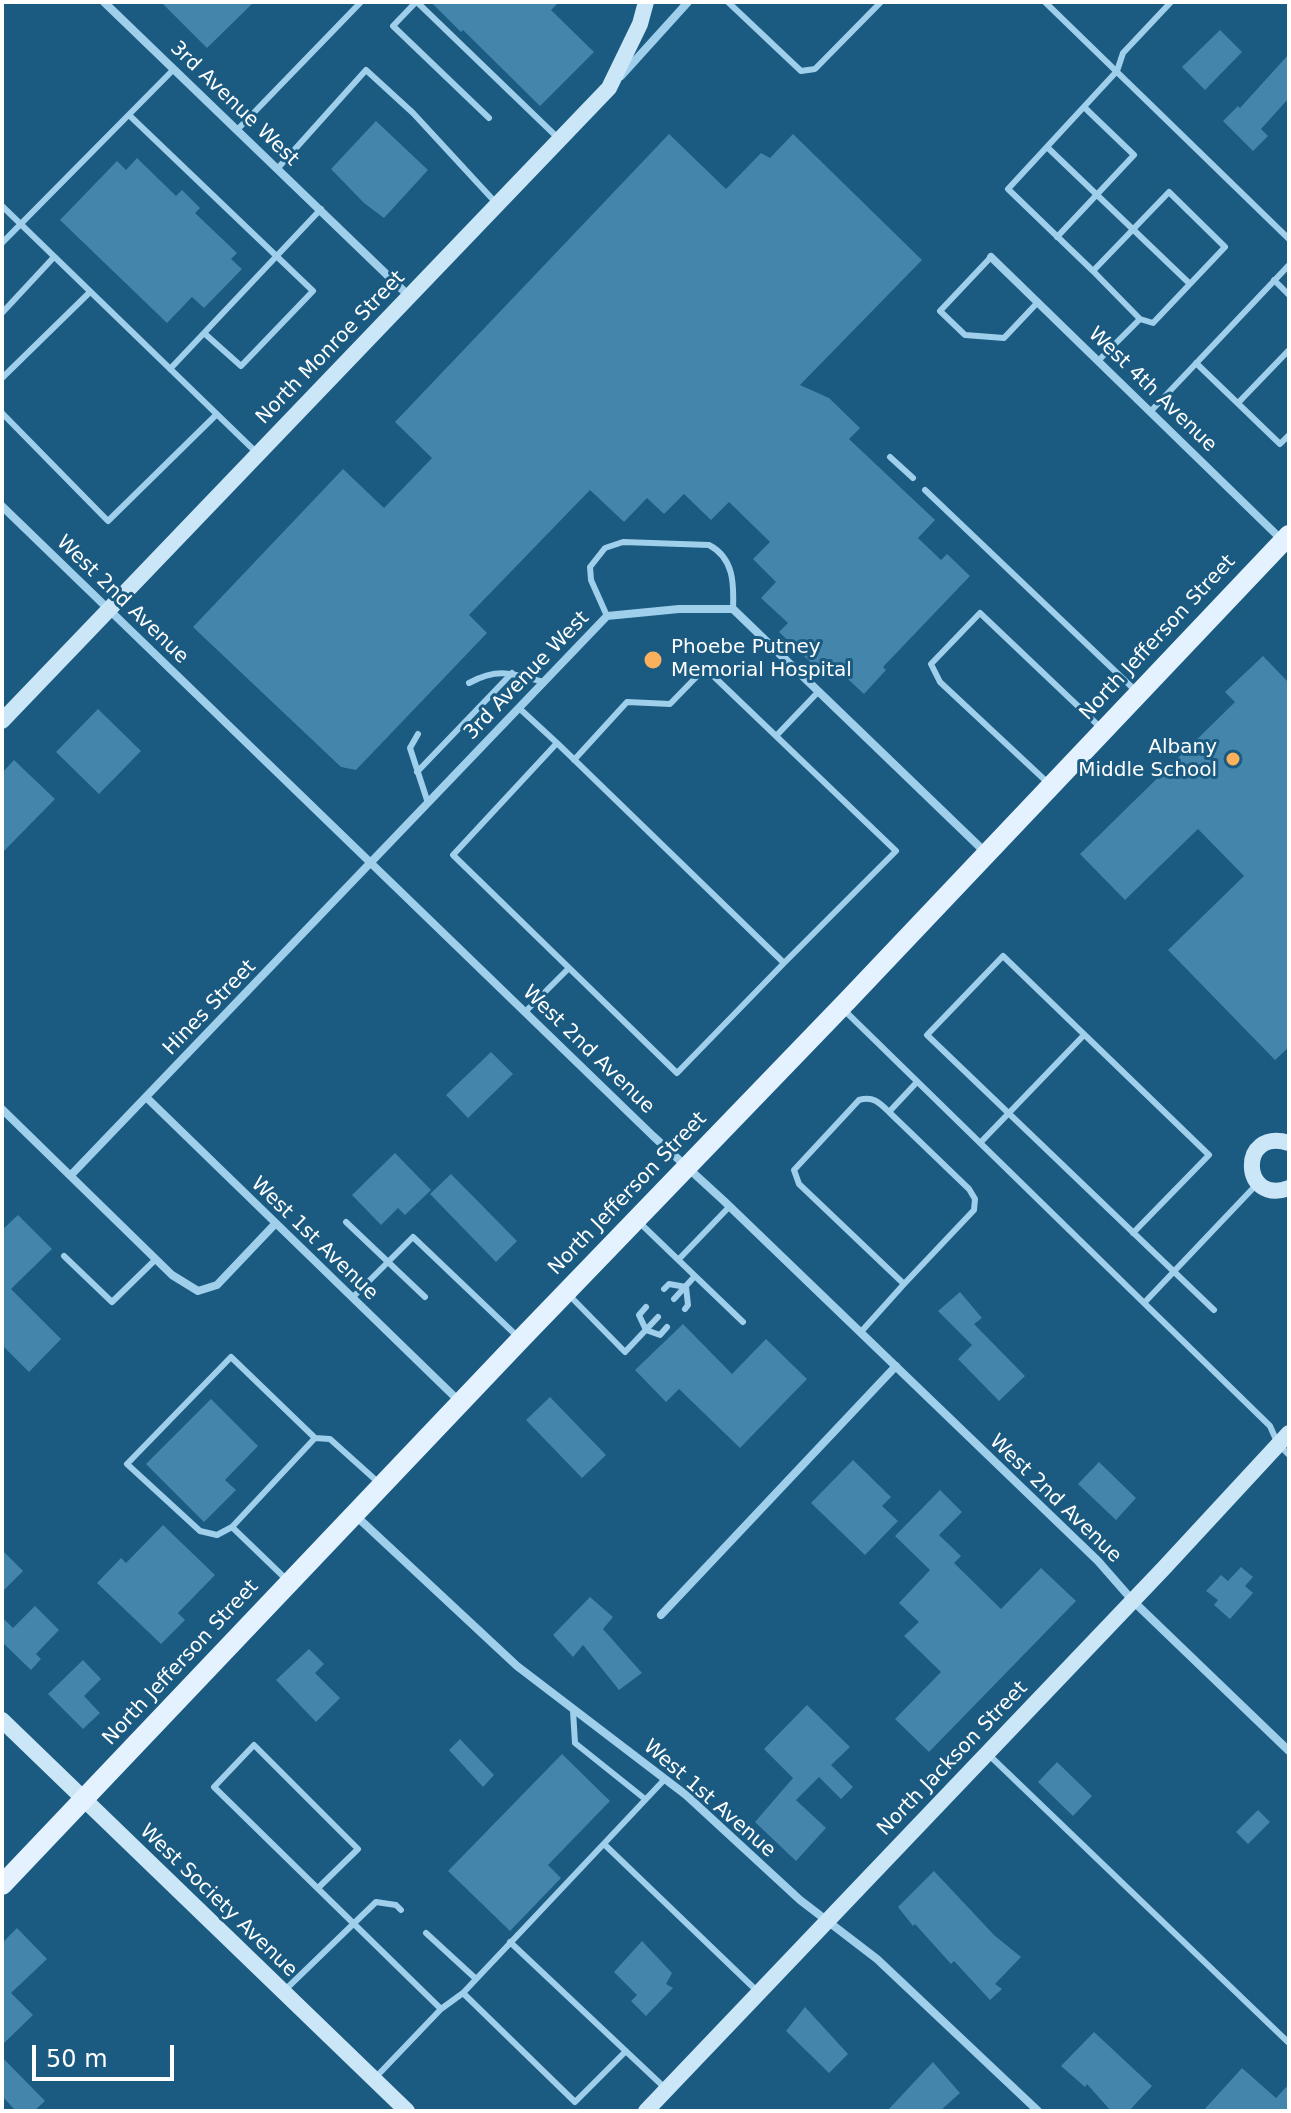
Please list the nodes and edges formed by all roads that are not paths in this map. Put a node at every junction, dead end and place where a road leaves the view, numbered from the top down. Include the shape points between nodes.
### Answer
1 (104, 2) edge
2 (361, 2) edge
3 (416, 2) edge
4 (646, 2) edge
5 (688, 2) edge
6 (728, 2) edge
7 (881, 2) edge
8 (1045, 2) edge
9 (1171, 2) edge
10 (174, 69) junction
11 (1117, 71) junction
12 (609, 88) junction
13 (1084, 107) junction
14 (129, 115) junction
15 (489, 118) dead end
16 (238, 129) junction
17 (559, 139) junction
18 (1047, 147) junction
19 (278, 168) junction
20 (1098, 194) junction
21 (497, 204) junction
22 (2, 206) edge
23 (321, 209) junction
24 (22, 225) junction
25 (1133, 229) junction
26 (1057, 237) junction
27 (1289, 239) edge
28 (2, 243) edge
29 (276, 256) junction
30 (54, 257) junction
31 (991, 257) joint
32 (1289, 265) edge
33 (1093, 271) junction
34 (1274, 280) junction
35 (1190, 284) junction
36 (90, 292) junction
37 (1289, 295) edge
38 (409, 296) junction
39 (1038, 302) junction
40 (2, 313) edge
41 (1140, 319) junction
42 (204, 333) junction
43 (1289, 350) edge
44 (1098, 361) junction
45 (1196, 363) junction
46 (170, 369) junction
47 (2, 378) edge
48 (1238, 403) junction
49 (1151, 411) junction
50 (2, 413) edge
51 (217, 414) junction
52 (1289, 435) edge
53 (258, 454) junction
54 (890, 457) dead end
55 (913, 478) dead end
56 (925, 490) dead end
57 (2, 506) edge
58 (1287, 541) edge
59 (109, 609) junction
60 (733, 609) junction
61 (607, 616) junction
62 (512, 673) junction
63 (544, 682) junction
64 (469, 683) dead end
65 (819, 691) junction
66 (1138, 694) junction
67 (519, 708) junction
68 (2, 721) edge
69 (1103, 731) junction
70 (418, 734) dead end
71 (776, 736) junction
72 (557, 743) junction
73 (574, 760) junction
74 (417, 772) junction
75 (1052, 786) junction
76 (428, 803) junction
77 (987, 854) junction
78 (372, 862) junction
79 (784, 963) junction
80 (569, 968) junction
81 (841, 1008) junction
82 (526, 1011) junction
83 (1084, 1035) junction
84 (917, 1082) junction
85 (146, 1097) junction
86 (2, 1109) edge
87 (889, 1112) junction
88 (1009, 1114) junction
89 (980, 1143) junction
90 (1289, 1143) edge
91 (687, 1167) junction
92 (71, 1175) junction
93 (1258, 1183) junction
94 (1289, 1188) edge
95 (730, 1206) junction
96 (637, 1220) junction
97 (346, 1222) dead end
98 (275, 1224) junction
99 (1133, 1233) junction
100 (64, 1256) dead end
101 (156, 1259) junction
102 (679, 1259) junction
103 (388, 1262) junction
104 (1173, 1272) junction
105 (695, 1276) junction
106 (904, 1284) junction
107 (686, 1287) junction
108 (664, 1289) dead end
109 (566, 1293) junction
110 (425, 1297) dead end
111 (352, 1298) junction
112 (674, 1299) dead end
113 (1144, 1303) junction
114 (646, 1307) dead end
115 (685, 1309) dead end
116 (1214, 1310) dead end
117 (658, 1317) dead end
118 (743, 1322) dead end
119 (667, 1327) dead end
120 (646, 1330) junction
121 (860, 1333) junction
122 (521, 1339) junction
123 (896, 1366) junction
124 (461, 1403) junction
125 (315, 1438) junction
126 (1285, 1444) edge
127 (382, 1486) junction
128 (355, 1515) junction
129 (232, 1527) junction
130 (290, 1583) junction
131 (1133, 1601) junction
132 (661, 1615) dead end
133 (573, 1711) junction
134 (2, 1720) edge
135 (1289, 1751) edge
136 (987, 1753) junction
137 (664, 1780) junction
138 (84, 1798) junction
139 (645, 1799) junction
140 (604, 1844) junction
141 (2, 1885) edge
142 (318, 1888) junction
143 (401, 1910) dead end
144 (353, 1923) junction
145 (826, 1923) junction
146 (426, 1933) dead end
147 (510, 1942) junction
148 (475, 1978) junction
149 (283, 1992) junction
150 (463, 1993) junction
151 (759, 1993) junction
152 (441, 2009) junction
153 (1289, 2043) edge
154 (626, 2051) junction
155 (374, 2079) junction
156 (667, 2090) junction
157 (407, 2111) edge
158 (646, 2111) edge
159 (1038, 2111) edge

1 - 10 street, 3rd Avenue West
2 - 16 lane
3 - 15 lane via 393,26
3 - 17 lane
4 - 12 street
5 - 12 street, North Monroe Street
6 - 7 lane via 801,71 815,69
8 - 11 lane
9 - 11 lane via 1123,53
10 - 14 lane
10 - 16 street, 3rd Avenue West
11 - 13 lane
11 - 27 lane
12 - 17 street, North Monroe Street
13 - 18 lane
13 - 20 lane via 1134,155
14 - 24 lane
14 - 29 lane
16 - 19 street, 3rd Avenue West
17 - 21 street, North Monroe Street
18 - 20 lane
18 - 26 lane via 1008,189
19 - 21 lane via 366,70
19 - 23 street, 3rd Avenue West
20 - 25 lane
20 - 26 lane
21 - 38 street, North Monroe Street
22 - 24 lane
23 - 29 lane
23 - 38 street, 3rd Avenue West
24 - 28 lane
24 - 30 lane
25 - 33 lane
25 - 35 lane
25 - 35 lane via 1169,192 1225,247
26 - 33 lane
29 - 42 lane
29 - 42 lane via 313,291 241,366
30 - 36 lane
30 - 40 lane
31 - 39 street, West 4th Avenue
31 - 39 lane via 940,311 965,335 1004,338
32 - 34 lane
33 - 41 lane
34 - 37 lane
34 - 45 lane
35 - 41 lane via 1153,323
36 - 46 lane
36 - 47 lane
38 - 53 street, North Monroe Street
39 - 44 street, West 4th Avenue
41 - 44 lane
42 - 46 lane
43 - 48 lane
44 - 49 street, West 4th Avenue
45 - 48 lane
45 - 49 lane
46 - 51 lane
48 - 52 lane via 1280,444
49 - 58 street, West 4th Avenue
50 - 51 lane via 108,521
51 - 53 lane
53 - 59 street, North Monroe Street
54 - 55 lane
56 - 66 lane
57 - 59 street, West 2nd Avenue
58 - 66 main road, North Jefferson Street
59 - 68 street, North Monroe Street
59 - 78 street, West 2nd Avenue
60 - 61 street, 3rd Avenue West
60 - 61 lane via 733,580 720,551 709,545 623,542 605,548 590,567
60 - 65 street
61 - 63 street, 3rd Avenue West
62 - 63 lane
62 - 64 lane via 488,672
62 - 74 lane
63 - 67 street, 3rd Avenue West
65 - 71 lane
65 - 77 street
66 - 69 main road, North Jefferson Street
67 - 72 lane
67 - 76 street, 3rd Avenue West
69 - 75 main road, North Jefferson Street
69 - 75 lane via 980,613 931,664 940,682
70 - 74 lane via 410,748
71 - 73 lane via 705,668 670,704 627,702
71 - 79 lane via 896,851
72 - 73 lane
72 - 80 lane via 453,855
73 - 79 lane
74 - 76 lane
75 - 77 main road, North Jefferson Street
76 - 78 street, 3rd Avenue West
77 - 81 main road, North Jefferson Street
78 - 82 street, West 2nd Avenue
78 - 85 street, Hines Street
79 - 80 lane via 677,1073
80 - 82 lane
81 - 84 lane
81 - 91 main road, North Jefferson Street
82 - 91 street, West 2nd Avenue
83 - 88 lane
83 - 88 lane via 1003,956 927,1035
83 - 99 lane via 1209,1155
84 - 87 lane
84 - 89 lane
85 - 92 street, Hines Street
85 - 98 street, West 1st Avenue
86 - 92 street
87 - 106 lane via 975,1199 974,1210
87 - 106 lane via 876,1099 859,1100 794,1170 799,1184
88 - 89 lane
88 - 99 lane
89 - 113 lane
90 - 93 street via 1271,1140 1256,1150 1251,1167
91 - 95 street, West 2nd Avenue
91 - 96 main road, North Jefferson Street
92 - 101 street
93 - 94 street via 1272,1191
93 - 104 lane
95 - 102 lane
95 - 121 street, West 2nd Avenue
96 - 102 lane
96 - 109 main road, North Jefferson Street
97 - 103 lane
98 - 101 street via 217,1285 198,1291
98 - 111 street, West 1st Avenue
99 - 104 lane
100 - 101 lane via 112,1302
102 - 105 lane
103 - 110 lane
103 - 111 lane
103 - 122 lane via 413,1237
104 - 113 lane
104 - 116 lane
105 - 107 lane
105 - 118 lane
106 - 121 lane
107 - 108 lane via 669,1284
107 - 112 lane
107 - 115 lane
109 - 120 lane via 625,1352
109 - 122 main road, North Jefferson Street
111 - 124 street, West 1st Avenue
113 - 126 lane
114 - 120 lane via 639,1315
117 - 120 lane
119 - 120 lane via 660,1335
121 - 123 street, West 2nd Avenue
122 - 124 main road, North Jefferson Street
123 - 131 street, West 2nd Avenue
123 - 132 street
124 - 127 main road, North Jefferson Street
125 - 127 lane via 330,1439
125 - 129 lane
125 - 129 lane via 231,1357 127,1464 200,1531 217,1535
126 - 131 street, North Jackson Street
127 - 128 main road, North Jefferson Street
128 - 130 main road, North Jefferson Street
128 - 133 street, West 1st Avenue via 463,1618
129 - 130 lane
130 - 138 main road, North Jefferson Street
131 - 135 street, West 2nd Avenue
131 - 136 street, North Jackson Street
133 - 137 street, West 1st Avenue
133 - 139 lane via 575,1743
134 - 138 street, West Society Avenue
136 - 145 street, North Jackson Street
136 - 153 lane
137 - 139 lane
137 - 145 street, West 1st Avenue
138 - 141 main road, North Jefferson Street
138 - 149 street, West Society Avenue
139 - 140 lane
140 - 147 lane
140 - 151 lane
142 - 142 lane via 214,1787 254,1745 358,1849
142 - 144 lane
143 - 144 lane via 376,1902
144 - 149 lane
144 - 152 lane
145 - 151 street, North Jackson Street
145 - 159 street, West 1st Avenue via 877,1959
146 - 148 lane
147 - 148 lane
147 - 154 lane
148 - 150 lane
149 - 155 street, West Society Avenue
150 - 152 lane
150 - 154 lane via 575,2102
151 - 156 street, North Jackson Street
152 - 155 lane
154 - 156 lane
155 - 157 street, West Society Avenue
156 - 158 street, North Jackson Street

